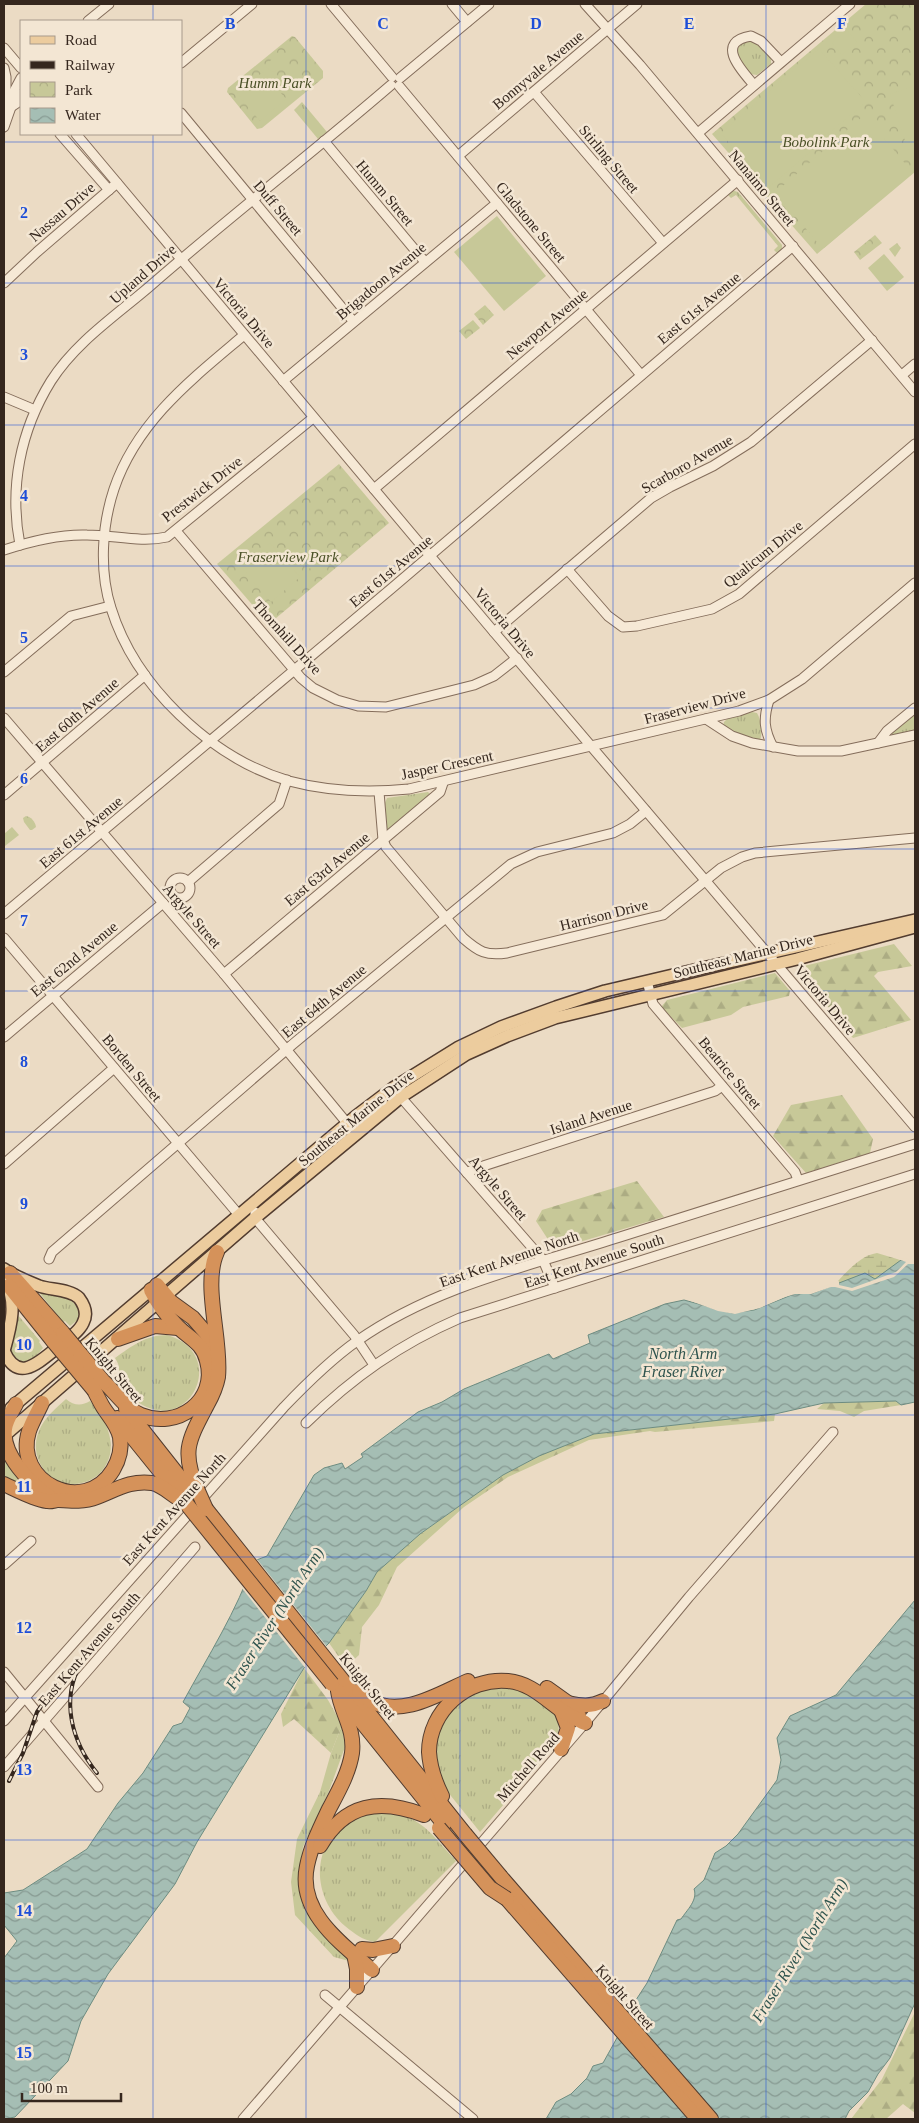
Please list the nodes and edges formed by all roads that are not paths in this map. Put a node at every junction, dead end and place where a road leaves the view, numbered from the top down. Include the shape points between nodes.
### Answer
1 (109, 4) edge
2 (252, 4) edge
3 (331, 4) edge
4 (452, 4) edge
5 (489, 4) edge
6 (585, 4) edge
7 (637, 4) edge
8 (850, 4) edge
9 (98, 13) junction
10 (89, 20) edge
11 (105, 20) edge
12 (467, 22) junction
13 (607, 29) junction
14 (4, 48) edge
15 (182, 62) edge
16 (781, 62) junction
17 (20, 67) edge
18 (4, 68) edge
19 (20, 80) edge
20 (395, 82) junction
21 (754, 85) junction
22 (534, 92) junction
23 (18, 100) edge
24 (182, 114) edge
25 (5, 123) edge
26 (698, 133) junction
27 (61, 135) edge
28 (76, 135) edge
29 (324, 141) junction
30 (69, 143) junction
31 (458, 156) junction
32 (738, 180) junction
33 (117, 183) junction
34 (109, 190) junction
35 (253, 200) junction
36 (497, 203) junction
37 (663, 244) junction
38 (793, 246) junction
39 (181, 259) junction
40 (425, 262) junction
41 (4, 283) edge
42 (586, 309) junction
43 (353, 321) junction
44 (244, 335) junction
45 (872, 340) junction
46 (915, 364) edge
47 (641, 376) junction
48 (902, 376) junction
49 (282, 381) junction
50 (915, 392) edge
51 (4, 397) edge
52 (35, 410) junction
53 (313, 418) junction
54 (915, 444) edge
55 (374, 489) junction
56 (176, 531) junction
57 (105, 536) junction
58 (20, 545) junction
59 (4, 550) edge
60 (430, 556) junction
61 (567, 569) junction
62 (915, 583) edge
63 (110, 606) junction
64 (494, 632) junction
65 (517, 658) junction
66 (294, 670) junction
67 (4, 672) edge
68 (145, 675) junction
69 (768, 700) junction
70 (915, 708) edge
71 (4, 718) edge
72 (706, 719) junction
73 (915, 734) edge
74 (210, 741) junction
75 (878, 743) junction
76 (592, 746) junction
77 (772, 747) junction
78 (42, 763) junction
79 (287, 780) junction
80 (443, 783) junction
81 (379, 792) junction
82 (4, 795) edge
83 (646, 811) junction
84 (102, 832) junction
85 (915, 838) edge
86 (383, 840) junction
87 (705, 880) junction
88 (188, 882) dead end
89 (163, 903) junction
90 (4, 914) edge
91 (446, 917) junction
92 (913, 926) edge
93 (4, 938) edge
94 (767, 953) junction
95 (776, 963) junction
96 (224, 974) junction
97 (647, 981) junction
98 (650, 994) junction
99 (52, 995) junction
100 (4, 1037) edge
101 (287, 1050) junction
102 (114, 1068) junction
103 (722, 1086) junction
104 (397, 1092) junction
105 (348, 1123) junction
106 (915, 1127) edge
107 (356, 1134) junction
108 (178, 1143) junction
109 (915, 1144) edge
110 (4, 1164) edge
111 (467, 1173) junction
112 (915, 1174) edge
113 (798, 1180) junction
114 (254, 1202) junction
115 (239, 1214) junction
116 (255, 1218) junction
117 (217, 1252) junction
118 (50, 1259) dead end
119 (543, 1260) junction
120 (7, 1277) edge
121 (555, 1288) junction
122 (158, 1293) junction
123 (178, 1328) junction
124 (118, 1338) junction
125 (358, 1341) junction
126 (216, 1348) junction
127 (4, 1351) edge
128 (374, 1364) junction
129 (99, 1386) junction
130 (42, 1403) junction
131 (16, 1404) junction
132 (4, 1414) edge
133 (306, 1424) dead end
134 (833, 1432) dead end
135 (4, 1435) edge
136 (4, 1484) edge
137 (192, 1496) junction
138 (57, 1500) junction
139 (31, 1541) dead end
140 (195, 1548) dead end
141 (4, 1564) edge
142 (4, 1672) edge
143 (339, 1684) junction
144 (25, 1696) junction
145 (603, 1701) junction
146 (565, 1706) junction
147 (4, 1721) edge
148 (44, 1723) junction
149 (585, 1723) junction
150 (561, 1749) junction
151 (385, 1750) junction
152 (4, 1767) edge
153 (98, 1787) dead end
154 (424, 1815) junction
155 (448, 1821) junction
156 (392, 1946) junction
157 (358, 1951) junction
158 (375, 1966) junction
159 (357, 1987) junction
160 (326, 1995) dead end
161 (340, 2008) junction
162 (243, 2119) edge
163 (473, 2119) edge
164 (698, 2119) edge
165 (711, 2119) edge

1 - 9 street
2 - 15 street
3 - 20 street, Gladstone Street
4 - 12 street
5 - 12 street, Upland Drive
6 - 13 street, Nanaimo Street
7 - 13 street, Bonnyvale Avenue
8 - 16 street
9 - 10 street
9 - 11 street
12 - 20 street, Upland Drive
13 - 22 street, Bonnyvale Avenue
13 - 26 street, Nanaimo Street
14 - 17 street
16 - 21 street
16 - 21 street via 758,38 751,36 739,40 734,47 734,60
18 - 25 street
19 - 23 street via 13,93
20 - 29 street, Upland Drive
20 - 31 street, Gladstone Street
21 - 26 street
22 - 31 street, Bonnyvale Avenue
22 - 37 street, Stirling Street
23 - 25 street
24 - 35 street, Duff Street
26 - 32 street, Nanaimo Street
27 - 30 street
28 - 30 street
28 - 33 street, Victoria Drive
29 - 35 street, Upland Drive
29 - 40 street, Humm Street
30 - 34 street
31 - 36 street, Gladstone Street
32 - 37 street, Newport Avenue
32 - 38 street, Nanaimo Street
33 - 34 street, Nassau Drive
33 - 39 street, Victoria Drive
34 - 41 street, Nassau Drive
35 - 39 street, Upland Drive
35 - 43 street, Duff Street
36 - 40 street, Brigadoon Avenue
36 - 42 street, Gladstone Street
37 - 42 street, Newport Avenue
38 - 45 street, Nanaimo Street
38 - 47 street, East 61st Avenue
39 - 44 street, Victoria Drive
39 - 52 street, Upland Drive via 88,338 52,380
40 - 43 street, Brigadoon Avenue
42 - 47 street, Gladstone Street
42 - 55 street, Newport Avenue
43 - 49 street, Brigadoon Avenue
44 - 49 street, Victoria Drive
44 - 57 street, Jasper Crescent via 178,392 147,426 114,488
45 - 48 street, Nanaimo Street
45 - 61 street, Scarboro Avenue via 751,442 651,498
46 - 48 street
47 - 60 street, East 61st Avenue
48 - 50 street, Nanaimo Street
49 - 53 street, Victoria Drive
51 - 52 street
52 - 58 street, Upland Drive via 20,457 16,485
53 - 55 street, Victoria Drive
53 - 56 street, Prestwick Drive
54 - 61 street, Qualicum Drive via 740,594 712,609 623,627 608,616
55 - 60 street, Victoria Drive
56 - 57 street, Prestwick Drive via 157,539
56 - 66 street, Thornhill Drive
57 - 58 street, Prestwick Drive via 54,537
57 - 63 street, Jasper Crescent via 105,581
58 - 59 street, Prestwick Drive
60 - 64 street, Victoria Drive
60 - 66 street, East 61st Avenue
61 - 64 street, Scarboro Avenue
62 - 69 street, Fraserview Drive via 802,679
63 - 67 street via 67,619
63 - 68 street, Jasper Crescent via 124,640
64 - 65 street, Victoria Drive
65 - 66 street, Thornhill Drive via 494,676 474,685 386,707 358,706 326,696
65 - 76 street, Victoria Drive
66 - 74 street, East 61st Avenue
68 - 74 street, Jasper Crescent via 168,703
68 - 78 street, East 60th Avenue
69 - 72 street, Fraserview Drive
69 - 77 street via 764,728
70 - 75 street via 887,731
71 - 78 street, Argyle Street
72 - 76 street, Fraserview Drive
72 - 77 street via 732,736
73 - 75 street
74 - 79 street, Jasper Crescent via 247,764
74 - 84 street, East 61st Avenue
75 - 77 street via 841,751 816,752
76 - 80 street, Jasper Crescent
76 - 83 street, Victoria Drive
78 - 82 street, East 60th Avenue
78 - 84 street, Argyle Street
79 - 81 street, Jasper Crescent via 336,791
79 - 88 street via 279,804
80 - 81 street, Jasper Crescent
80 - 86 street, East 63rd Avenue via 440,792
81 - 86 street
83 - 87 street, Victoria Drive
83 - 91 street, East 64th Avenue via 613,833 525,857 511,864
84 - 89 street, Argyle Street
84 - 90 street, East 61st Avenue
85 - 87 street, Harrison Drive via 755,854 728,863
86 - 91 street, Harrison Drive
86 - 96 street, East 63rd Avenue
87 - 91 street, Harrison Drive via 663,916 502,954 476,950
87 - 94 street, Victoria Drive
89 - 96 street, Argyle Street
89 - 99 street, East 62nd Avenue
91 - 101 street, East 64th Avenue
92 - 94 main road, Southeast Marine Drive
92 - 95 main road, Southeast Marine Drive
93 - 99 street, Borden Street
94 - 95 street, Victoria Drive
94 - 97 main road, Southeast Marine Drive
95 - 98 main road, Southeast Marine Drive
95 - 106 street, Victoria Drive
96 - 101 street, Argyle Street
97 - 98 street, Beatrice Street
97 - 104 main road, Southeast Marine Drive via 605,991 501,1028 459,1047
98 - 103 street, Beatrice Street via 653,1004
98 - 104 main road, Southeast Marine Drive via 555,1018 515,1032
99 - 100 street, East 62nd Avenue
99 - 102 street, Borden Street
101 - 105 street, Argyle Street
101 - 108 street, East 64th Avenue
102 - 108 street, Borden Street
102 - 110 street
103 - 111 street, Island Avenue
103 - 113 street, Beatrice Street via 795,1172
104 - 105 main road, Southeast Marine Drive
104 - 107 main road, Southeast Marine Drive
104 - 111 street, Argyle Street
105 - 107 street, Argyle Street
105 - 114 main road, Southeast Marine Drive
107 - 116 main road, Southeast Marine Drive
108 - 115 street, Borden Street
108 - 118 street, East 64th Avenue via 52,1252
109 - 113 street, East Kent Avenue North
111 - 119 street, Argyle Street
112 - 121 street, East Kent Avenue South
113 - 119 street, East Kent Avenue North
114 - 115 main road, Southeast Marine Drive
114 - 116 street
115 - 122 main road, Southeast Marine Drive
116 - 117 main road, Southeast Marine Drive
116 - 125 street
117 - 122 main road, Southeast Marine Drive
117 - 126 highway via 212,1265
119 - 121 street, Argyle Street
119 - 125 street, East Kent Avenue North via 432,1299
120 - 127 main road via 13,1306
120 - 127 main road via 77,1296 85,1307 85,1316 82,1326 30,1368 11,1364
120 - 129 highway, Knight Street, bridge
121 - 128 street, East Kent Avenue South via 460,1318
122 - 123 highway
122 - 124 main road, Southeast Marine Drive
122 - 126 highway via 193,1318
122 - 131 main road, Southeast Marine Drive
123 - 124 highway via 155,1326
123 - 129 highway via 196,1341 207,1361 206,1389 193,1408 169,1420 154,1419 131,1409
124 - 130 main road, Southeast Marine Drive
125 - 128 street
125 - 144 street, East Kent Avenue North via 284,1406
126 - 137 highway via 219,1363 216,1388 188,1445
128 - 133 street, East Kent Avenue South
129 - 130 highway via 118,1430 120,1454 106,1479 84,1492 55,1489 38,1476 32,1465 28,1453 29,1432
129 - 137 highway, Knight Street
130 - 135 main road, Southeast Marine Drive
131 - 132 main road, Southeast Marine Drive
131 - 135 highway
134 - 145 street, Mitchell Road
135 - 138 highway via 15,1462 27,1479
136 - 138 highway via 48,1502
137 - 138 highway via 178,1499 161,1486 136,1482 95,1498 69,1502
137 - 143 highway, Knight Street, bridge
137 - 143 highway, Knight Street, bridge via 206,1509
139 - 141 street
140 - 148 street, East Kent Avenue South
142 - 144 street
143 - 146 highway via 356,1688 371,1701 398,1707 427,1700 480,1675 513,1673 536,1682
143 - 151 highway, Knight Street
143 - 155 highway, Knight Street
143 - 157 highway via 339,1702 350,1725 352,1753 345,1777 315,1839 306,1867 306,1885 312,1907 324,1926
144 - 147 street, East Kent Avenue North
144 - 148 street
145 - 146 highway via 593,1706
145 - 149 street, Mitchell Road
146 - 149 highway
146 - 150 highway via 568,1728
146 - 155 highway via 525,1685 508,1680 486,1682 453,1699 440,1714 432,1731 429,1754 433,1778 443,1798
148 - 152 street, East Kent Avenue South
148 - 153 street
149 - 150 street, Mitchell Road
150 - 156 street, Mitchell Road
151 - 154 highway via 398,1781
151 - 155 highway, Knight Street
154 - 155 highway
154 - 157 highway via 396,1806 366,1806 345,1816 329,1831 320,1846 313,1878 320,1904
155 - 164 highway, Knight Street, bridge via 490,1888 507,1899
155 - 165 highway, Knight Street, bridge via 462,1830
156 - 157 highway
156 - 158 street, Mitchell Road
157 - 158 highway
157 - 159 highway
158 - 159 street, Mitchell Road
159 - 161 street, Mitchell Road
160 - 161 street
161 - 162 street, Mitchell Road
161 - 163 street

